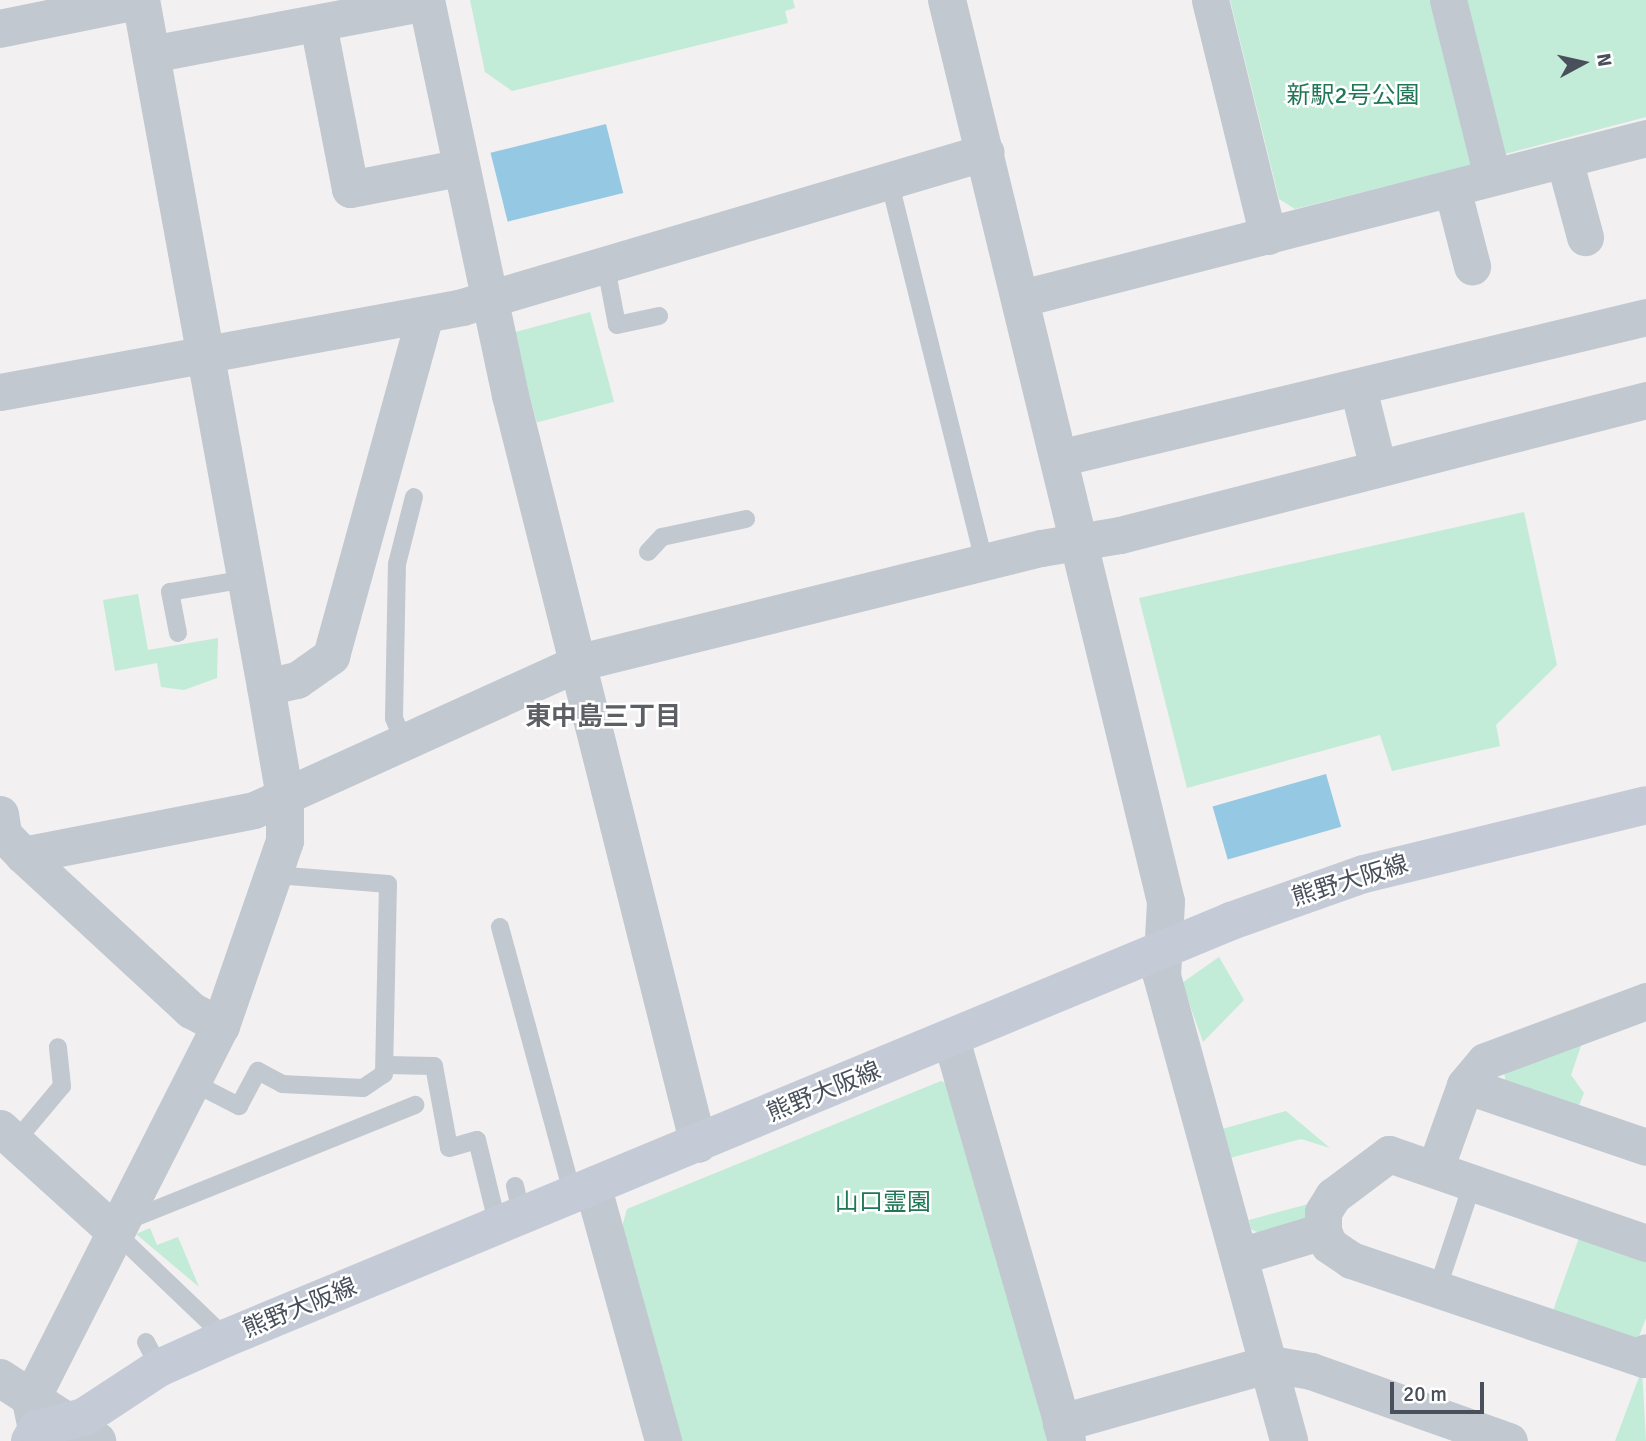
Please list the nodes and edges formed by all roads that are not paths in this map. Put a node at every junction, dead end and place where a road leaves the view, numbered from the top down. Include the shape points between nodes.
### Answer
1 (141, 0) edge
2 (947, 0) edge
3 (1210, 0) edge
4 (1448, 0) edge
5 (426, 1) edge
6 (318, 24) junction
7 (0, 29) edge
8 (151, 54) junction
9 (1646, 138) edge
10 (986, 152) junction
11 (1564, 159) junction
12 (458, 168) junction
13 (1492, 177) junction
14 (889, 180) junction
15 (1452, 188) junction
16 (1268, 236) junction
17 (1585, 237) dead end
18 (605, 262) junction
19 (1472, 266) dead end
20 (488, 297) junction
21 (1022, 298) junction
22 (425, 315) junction
23 (659, 316) dead end
24 (1646, 317) edge
25 (206, 355) junction
26 (1358, 388) junction
27 (0, 392) edge
28 (1646, 400) edge
29 (1063, 457) junction
30 (1378, 468) junction
31 (414, 497) dead end
32 (746, 519) dead end
33 (1082, 541) junction
34 (648, 552) dead end
35 (984, 562) junction
36 (247, 579) junction
37 (178, 633) dead end
38 (580, 662) junction
39 (266, 687) junction
40 (404, 743) junction
41 (285, 797) junction
42 (1646, 805) edge
43 (0, 814) edge
44 (23, 855) junction
45 (277, 875) junction
46 (500, 927) dead end
47 (1164, 948) junction
48 (1646, 1001) edge
49 (221, 1026) junction
50 (951, 1039) junction
51 (58, 1047) dead end
52 (386, 1065) junction
53 (192, 1082) junction
54 (1465, 1084) junction
55 (415, 1105) dead end
56 (7, 1135) edge
57 (698, 1144) junction
58 (1646, 1147) edge
59 (1435, 1169) junction
60 (1473, 1182) junction
61 (583, 1192) junction
62 (512, 1210) junction
63 (118, 1227) junction
64 (1324, 1231) junction
65 (1646, 1243) edge
66 (1240, 1256) junction
67 (1438, 1287) junction
68 (226, 1338) junction
69 (1646, 1352) edge
70 (1271, 1364) junction
71 (0, 1378) edge
72 (46, 1426) edge
73 (1065, 1432) edge
74 (663, 1441) edge
75 (1289, 1441) edge
76 (1509, 1441) edge

1 - 7 street
1 - 8 street
2 - 10 street
3 - 16 street
4 - 13 street
5 - 6 street
5 - 12 street
6 - 8 street
6 - 12 street via 350,189
8 - 25 street
9 - 11 street
10 - 14 street
10 - 21 street
11 - 13 street
11 - 17 street
12 - 20 street
13 - 15 street
14 - 18 street
14 - 35 lane
15 - 16 street
15 - 19 street
16 - 21 street
18 - 20 street
18 - 23 lane via 617,325
20 - 22 street
20 - 38 street
21 - 29 street
22 - 25 street
22 - 39 street via 331,656 297,680
24 - 26 street
25 - 27 street
25 - 36 street
26 - 29 street
26 - 30 street
28 - 30 street
29 - 33 street
30 - 33 street
31 - 40 lane via 397,564 394,718
32 - 34 lane via 662,537
33 - 35 street
33 - 47 street via 1166,902
35 - 38 street
36 - 37 lane via 170,592
36 - 39 street
38 - 40 street
38 - 57 street
39 - 41 street
40 - 41 street
41 - 44 street via 254,810
41 - 45 street
42 - 47 main road, 熊野大阪線 via 1364,874
43 - 44 street via 4,834
44 - 49 street via 191,1010
45 - 49 street
45 - 52 lane via 388,884
46 - 61 lane
47 - 50 main road, 熊野大阪線
47 - 66 street via 1162,976
48 - 54 street via 1485,1061
49 - 53 street
50 - 57 main road, 熊野大阪線
50 - 73 street
51 - 56 lane via 62,1086
52 - 53 lane via 379,1081 363,1088 282,1084 258,1071 239,1106
52 - 62 lane via 434,1066 449,1148 477,1140
53 - 63 street
54 - 58 street
54 - 59 street
55 - 63 lane
56 - 63 street
57 - 61 main road, 熊野大阪線
59 - 60 street
59 - 64 street via 1389,1154 1333,1196 1324,1212
60 - 65 street
60 - 67 lane
61 - 62 main road, 熊野大阪線
61 - 74 street
62 - 68 main road, 熊野大阪線
63 - 68 lane
63 - 72 street
64 - 66 street
64 - 67 street via 1338,1254
66 - 70 street
67 - 69 street via 1644,1359
68 - 72 main road, 熊野大阪線 via 153,1355
70 - 73 street
70 - 75 street
70 - 76 street via 1311,1371
71 - 72 street

